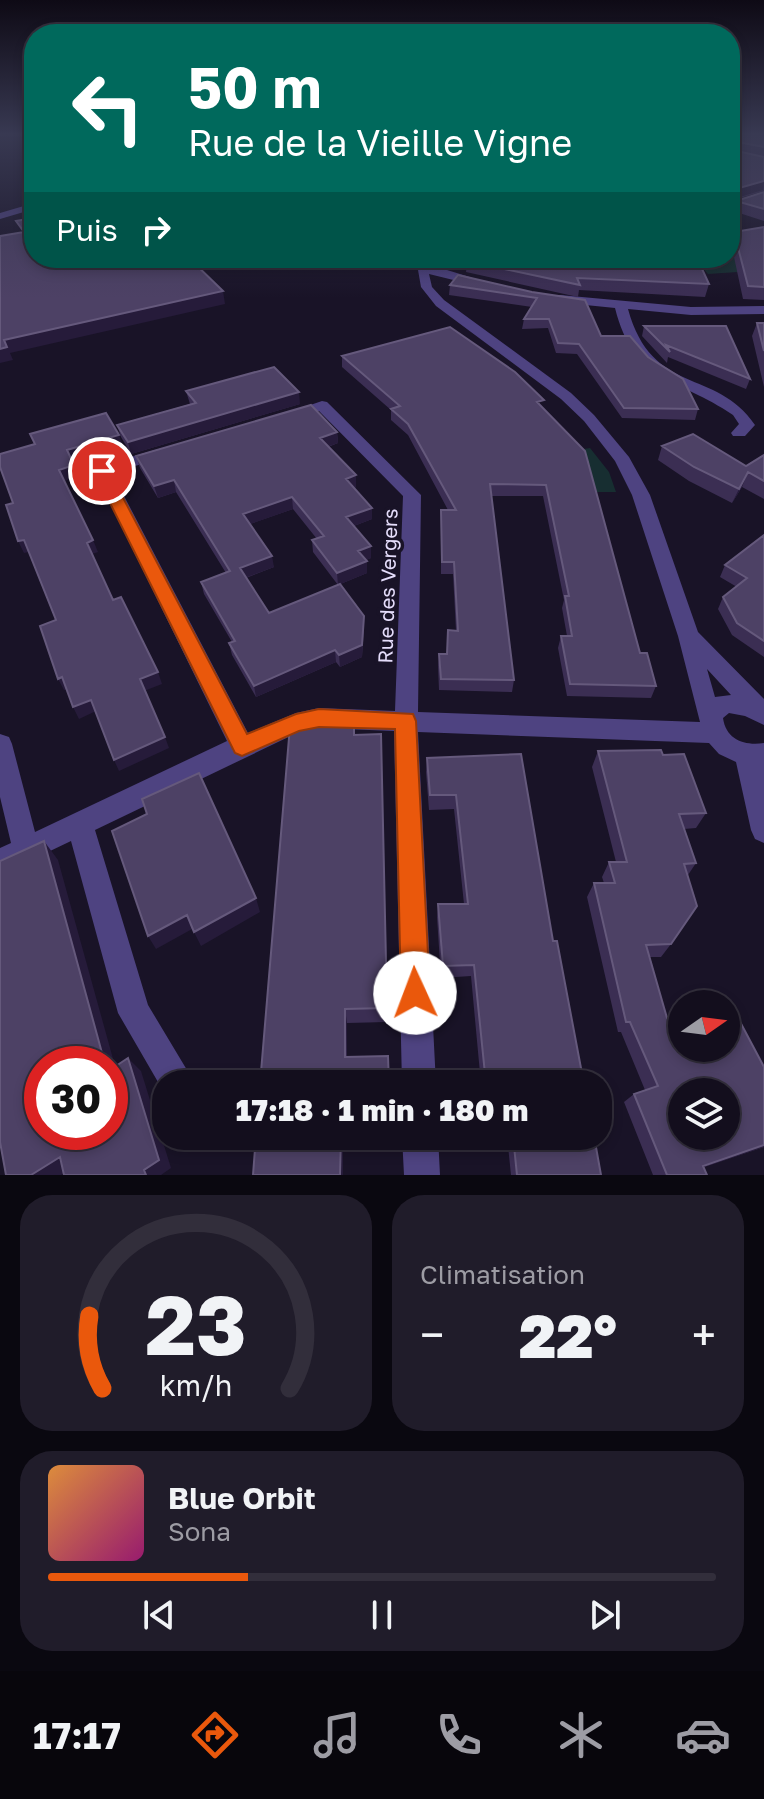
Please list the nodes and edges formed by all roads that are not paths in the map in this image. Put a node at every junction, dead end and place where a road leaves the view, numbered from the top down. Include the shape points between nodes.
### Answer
1 (764, 196) edge
2 (740, 203) edge
3 (24, 209) edge
4 (0, 216) edge
5 (424, 268) joint
6 (450, 276) junction
7 (426, 287) junction
8 (501, 288) edge
9 (545, 297) edge
10 (621, 307) junction
11 (764, 310) edge
12 (263, 422) edge
13 (739, 433) dead end
14 (175, 449) edge
15 (689, 636) junction
16 (764, 715) edge
17 (406, 721) junction
18 (712, 724) junction
19 (0, 744) edge
20 (242, 746) junction
21 (756, 754) edge
22 (80, 824) junction
23 (764, 830) edge
24 (26, 850) junction
25 (0, 862) edge
26 (170, 1070) dead end
27 (418, 1070) edge
28 (421, 1150) edge
29 (422, 1175) edge

1 - 2 street
3 - 4 street
5 - 6 street
5 - 7 street via 421,278
6 - 7 street
6 - 8 street
7 - 15 street via 449,311 566,396 615,450 641,495
9 - 10 street
10 - 11 street
10 - 13 street via 626,334 640,354 738,412 747,425
12 - 17 street, Rue des Vergers via 322,405 412,495
14 - 20 street via 102,471
15 - 16 street
15 - 18 street
16 - 18 street via 724,703
17 - 18 street
17 - 20 street via 319,718
17 - 27 street
18 - 21 street via 723,744
19 - 24 street
20 - 22 street
21 - 23 street
22 - 24 street
22 - 26 street via 134,1013
24 - 25 street
28 - 29 street

